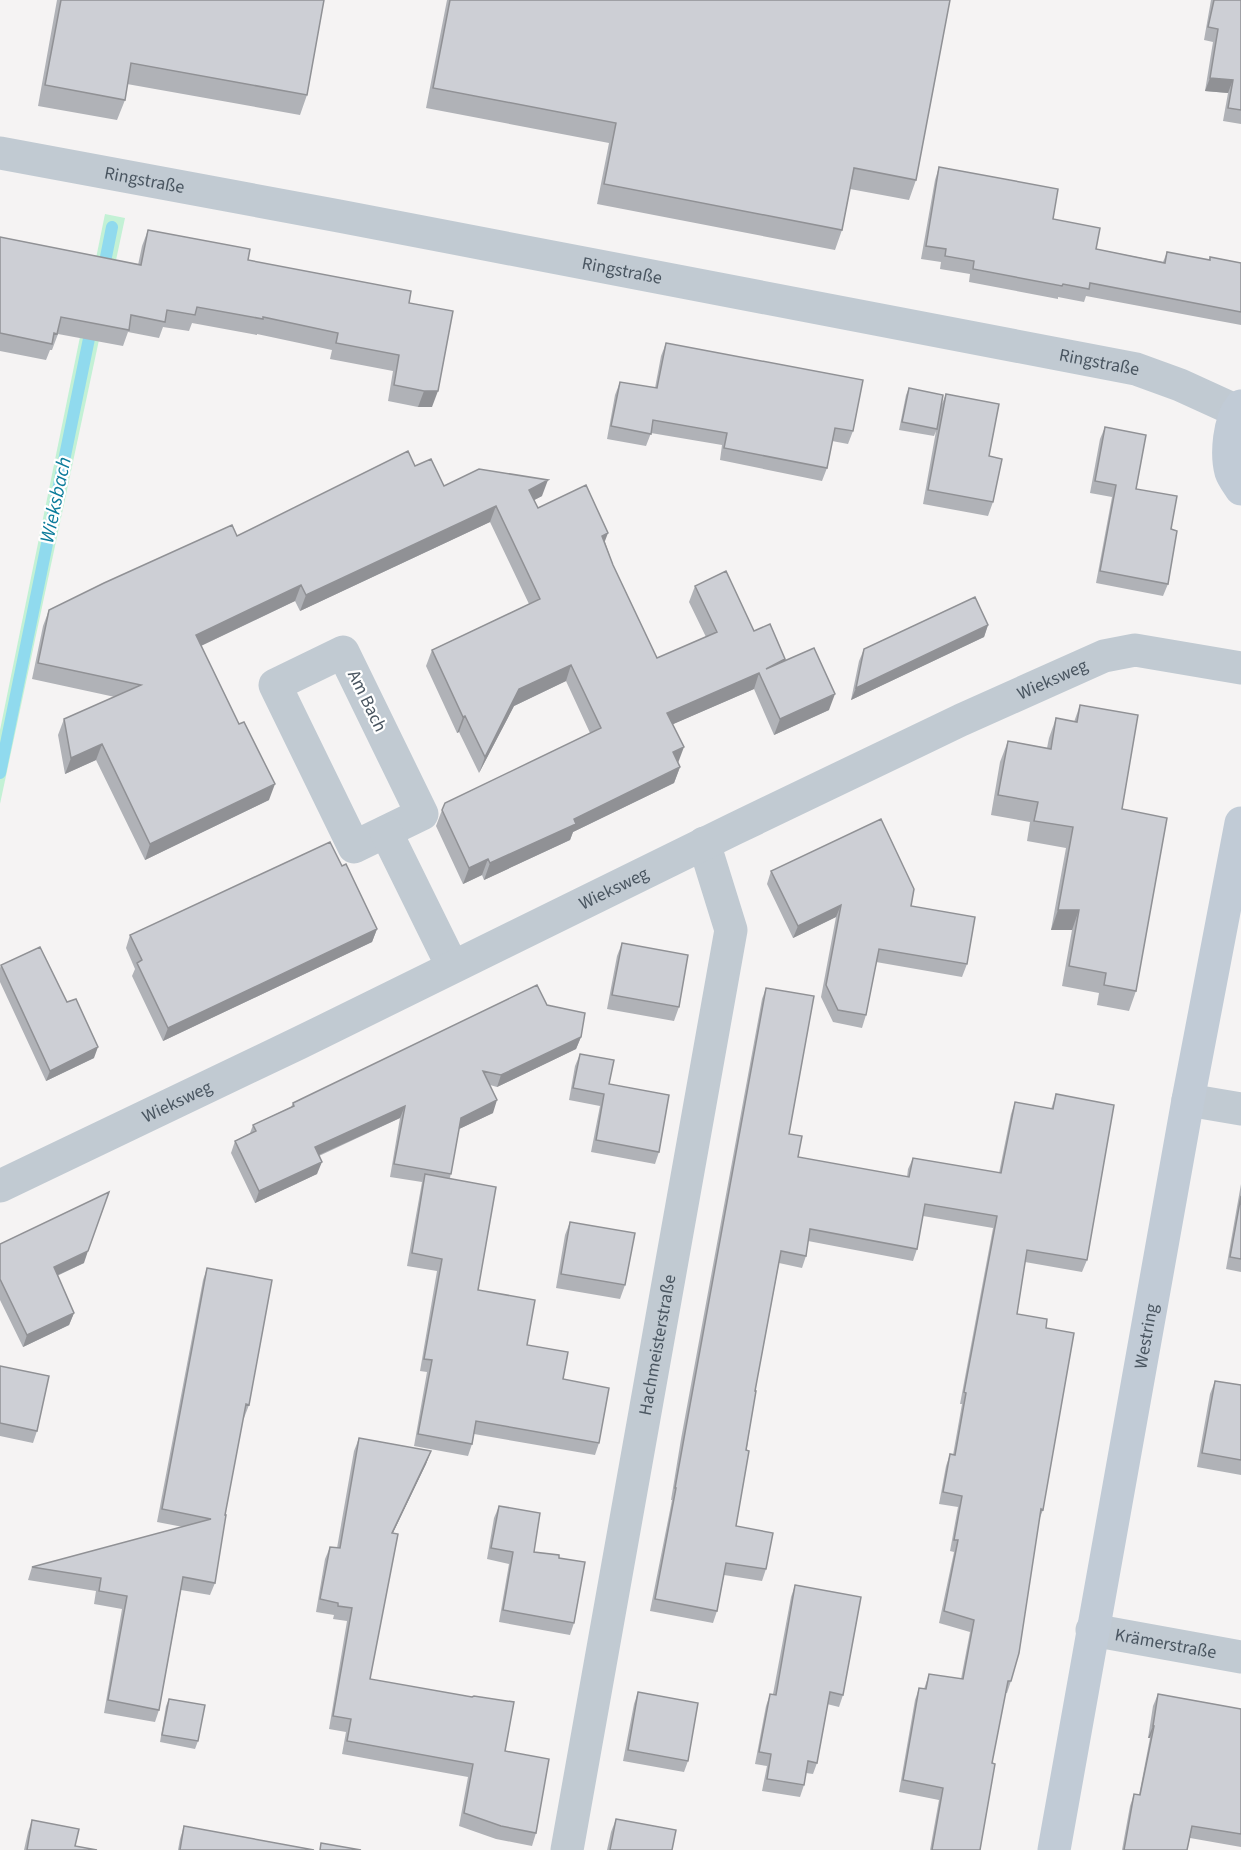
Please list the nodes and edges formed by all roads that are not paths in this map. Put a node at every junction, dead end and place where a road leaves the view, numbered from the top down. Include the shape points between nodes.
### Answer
1 (0, 153) edge
2 (1239, 408) edge
3 (1241, 489) edge
4 (1241, 668) edge
5 (1241, 823) edge
6 (386, 832) junction
7 (704, 843) junction
8 (452, 966) junction
9 (1188, 1100) junction
10 (1241, 1109) edge
11 (0, 1186) edge
12 (1092, 1630) junction
13 (1241, 1658) edge
14 (567, 1850) edge
15 (1054, 1850) edge

1 - 2 street, Ringstraße via 1136,369
2 - 3 main road via 1228,441 1232,472
4 - 7 street, Wieksweg via 1135,650 1104,656
5 - 9 main road, Westring
6 - 6 street, Am Bach via 354,847 275,685 343,652 422,814
6 - 8 street
7 - 8 street, Wieksweg
7 - 14 street, Hachmeisterstraße via 730,930
8 - 11 street, Wieksweg
9 - 10 street
9 - 12 main road, Westring
12 - 13 street, Krämerstraße
12 - 15 main road, Westring

